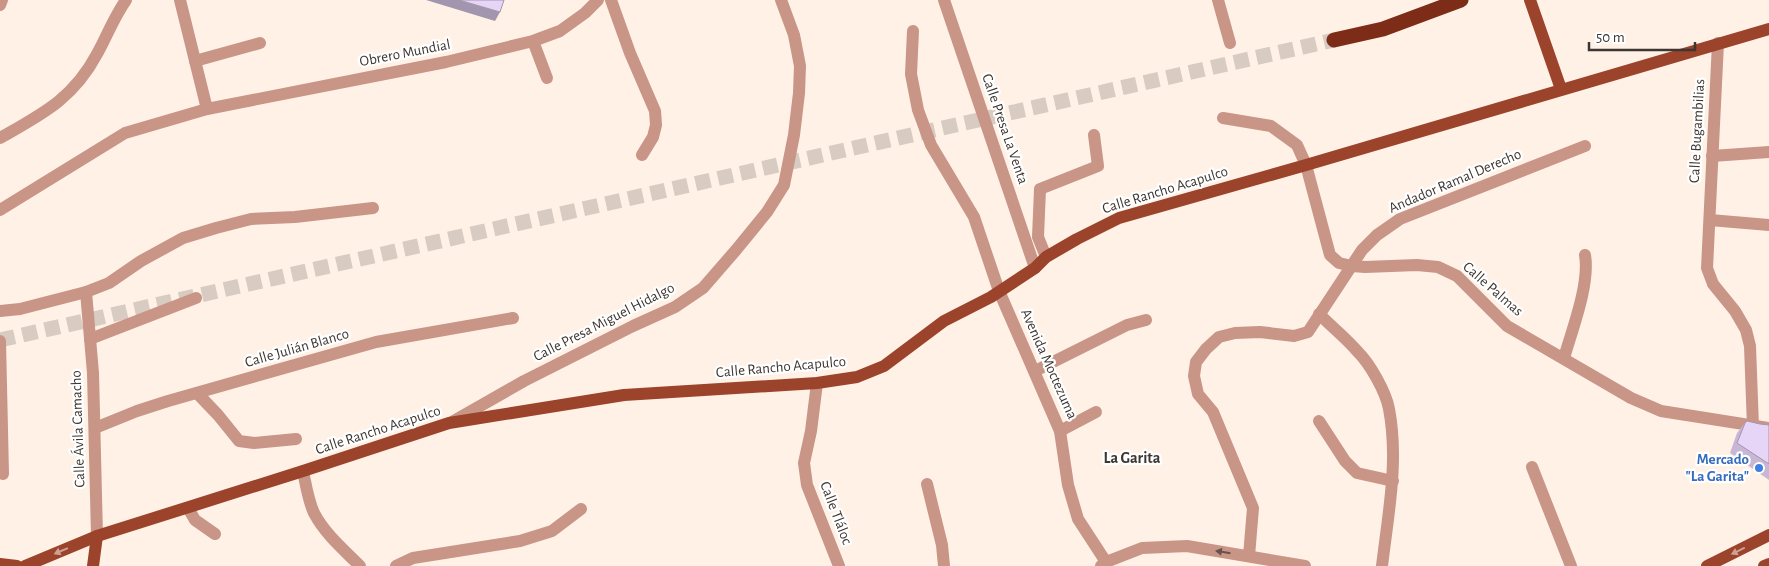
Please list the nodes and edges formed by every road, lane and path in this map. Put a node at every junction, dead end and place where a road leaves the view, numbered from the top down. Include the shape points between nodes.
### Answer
1 (2, 0) edge
2 (126, 0) edge
3 (180, 0) edge
4 (598, 0) edge
5 (611, 0) edge
6 (781, 0) edge
7 (944, 0) edge
8 (1218, 0) edge
9 (1460, 0) edge
10 (1530, 0) edge
11 (0, 5) edge
12 (1769, 29) edge
13 (913, 31) dead end
14 (1334, 40) tunnel mouth
15 (533, 41) junction
16 (260, 43) dead end
17 (1230, 43) dead end
18 (1718, 43) junction
19 (195, 61) junction
20 (547, 78) dead end
21 (1561, 89) junction
22 (207, 109) junction
23 (1223, 118) dead end
24 (1094, 135) dead end
25 (0, 138) edge
26 (1585, 146) dead end
27 (1769, 152) edge
28 (642, 155) dead end
29 (1712, 156) junction
30 (1306, 165) junction
31 (373, 208) dead end
32 (0, 210) edge
33 (1710, 220) junction
34 (1769, 225) edge
35 (1585, 255) dead end
36 (1046, 257) junction
37 (1352, 266) junction
38 (1035, 268) junction
39 (999, 291) junction
40 (86, 292) junction
41 (196, 298) dead end
42 (0, 311) edge
43 (1319, 314) junction
44 (513, 318) dead end
45 (1146, 320) dead end
46 (90, 338) junction
47 (0, 341) edge
48 (1564, 358) junction
49 (1035, 371) junction
50 (817, 383) junction
51 (197, 393) junction
52 (1096, 412) dead end
53 (1319, 421) dead end
54 (449, 423) junction
55 (1754, 427) junction
56 (95, 428) junction
57 (1769, 428) edge
58 (1060, 431) junction
59 (296, 439) dead end
60 (1532, 467) dead end
61 (303, 471) junction
62 (3, 474) dead end
63 (1393, 481) junction
64 (927, 484) dead end
65 (188, 508) junction
66 (581, 509) dead end
67 (215, 534) dead end
68 (97, 536) junction
69 (1769, 536) edge
70 (1249, 556) junction
71 (0, 564) edge
72 (1104, 564) edge
73 (1769, 564) edge
74 (17, 566) edge
75 (25, 566) edge
76 (93, 566) edge
77 (360, 566) edge
78 (396, 566) edge
79 (839, 566) edge
80 (944, 566) edge
81 (1305, 566) edge
82 (1382, 566) edge
83 (1571, 566) edge
84 (1707, 566) edge
85 (1764, 566) edge

1 - 11 street
2 - 25 street via 80,82 60,102
3 - 19 street
4 - 15 street, Obrero Mundial via 560,31
5 - 28 street via 655,111 653,137
6 - 54 street, Calle Presa Miguel Hidalgo via 794,35 800,66 799,93 784,185 767,212 702,288 675,307 524,381
7 - 38 street, Calle Presa La Venta
8 - 17 street
9 - 14 highway via 1383,29
10 - 21 main road
12 - 18 main road, Calle Rancho Acapulco
13 - 39 street, Avenida Moctezuma via 911,74 918,110 931,145 974,217
15 - 20 street
15 - 22 street, Obrero Mundial via 446,62
16 - 19 street
18 - 21 main road, Calle Rancho Acapulco
18 - 29 street, Calle Bugambilias
19 - 22 street
21 - 30 main road, Calle Rancho Acapulco
22 - 32 street, Obrero Mundial via 125,133
23 - 30 street, Calle Palmas via 1271,126 1297,145
24 - 36 street via 1098,166 1040,189 1038,237
26 - 37 street, Andador Ramal Derecho via 1400,219 1372,240
27 - 29 street
29 - 33 street, Calle Bugambilias
30 - 36 main road, Calle Rancho Acapulco via 1119,218
30 - 37 street, Calle Palmas via 1330,255
31 - 40 street via 295,217 251,218 216,228 183,238 109,283
33 - 34 street
33 - 55 street, Calle Bugambilias via 1707,268 1714,284 1746,330 1750,346
35 - 48 street via 1580,301
36 - 38 main road, Calle Rancho Acapulco
37 - 43 street, Andador Ramal Derecho
37 - 48 street, Calle Palmas via 1417,265 1438,268 1457,276 1507,326
38 - 39 main road, Calle Rancho Acapulco
39 - 49 street, Avenida Moctezuma
39 - 50 main road, Calle Rancho Acapulco via 944,321 884,366 857,377
40 - 42 street
40 - 46 street, Calle Ávila Camacho
41 - 46 street
43 - 63 street via 1359,353 1389,408
43 - 70 street, Andador Ramal Derecho via 1308,332 1294,336 1260,332 1235,333 1219,338 1196,362 1194,376 1198,394 1213,412 1253,508
44 - 51 street, Calle Julián Blanco via 376,342
45 - 49 street via 1127,324
46 - 56 street, Calle Ávila Camacho
47 - 62 street
48 - 55 street, Calle Palmas via 1630,398 1661,411
49 - 58 street, Avenida Moctezuma
50 - 54 main road, Calle Rancho Acapulco via 624,396
50 - 79 street, Calle Tláloc via 804,463 807,485
51 - 56 street, Calle Julián Blanco
51 - 59 street via 239,440
52 - 58 street
53 - 63 street via 1345,461 1357,473
54 - 61 main road, Calle Rancho Acapulco
55 - 57 street, Calle Palmas
56 - 68 street, Calle Ávila Camacho
58 - 72 street, Avenida Moctezuma via 1068,485 1078,519
60 - 83 street
61 - 65 main road, Calle Rancho Acapulco
61 - 77 street via 314,513 334,540
63 - 82 street
64 - 80 street
65 - 67 street via 195,520
65 - 68 main road, Calle Rancho Acapulco
66 - 78 street via 552,531 536,536 413,558
68 -> 75 main road, Calle Rancho Acapulco
68 - 76 main road, Calle Ávila Camacho
69 -> 84 main road
70 -> 72 street via 1187,546 1142,548
70 - 81 street
71 - 74 main road
73 - 85 main road

